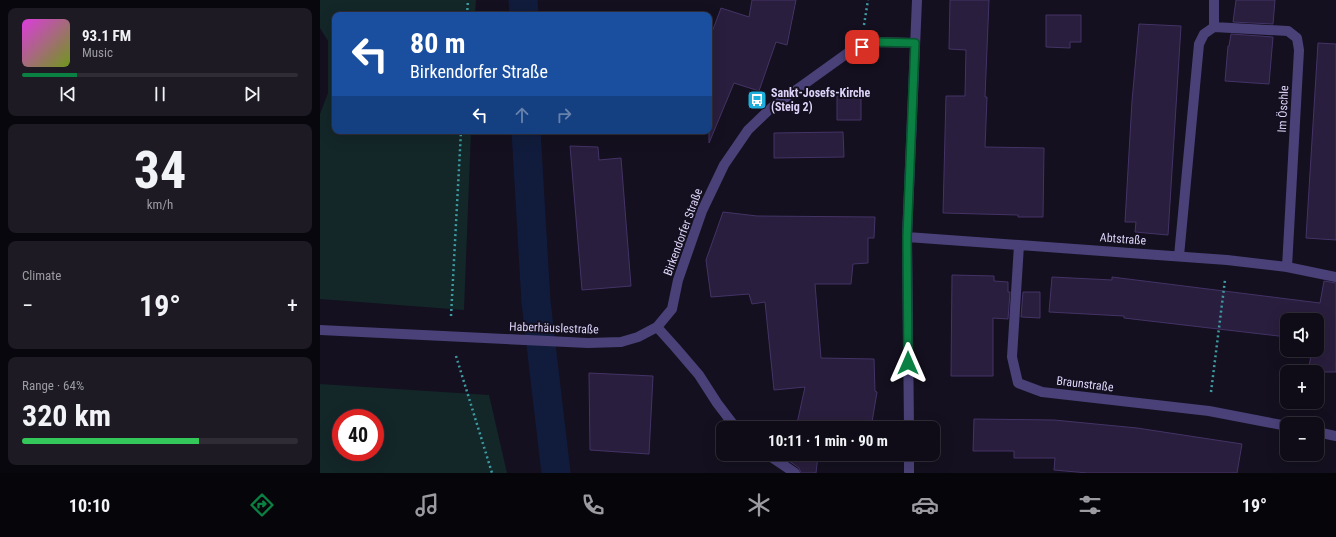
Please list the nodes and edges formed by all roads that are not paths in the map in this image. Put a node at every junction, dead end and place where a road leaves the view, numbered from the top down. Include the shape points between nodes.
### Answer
1 (917, 0) edge
2 (1214, 0) edge
3 (1214, 27) junction
4 (915, 43) junction
5 (907, 237) junction
6 (1019, 245) junction
7 (1179, 256) junction
8 (1287, 267) junction
9 (1336, 277) edge
10 (657, 327) junction
11 (320, 330) edge
12 (731, 421) edge
13 (909, 421) edge
14 (1280, 425) edge
15 (1324, 433) edge
16 (1336, 436) edge
17 (777, 461) edge
18 (909, 461) edge
19 (795, 473) edge
20 (909, 473) edge

1 - 4 street
2 - 3 street
3 - 7 street via 1204,34 1198,44
3 - 8 street, Im Öschle via 1288,31 1297,38 1299,50
4 - 5 street
4 - 10 street, Birkendorfer Straße via 876,42 849,52 771,108 748,130 724,165 702,211 678,280 672,309
5 - 6 street, Abtstraße
5 - 13 street
6 - 7 street, Abtstraße
6 - 14 street, Braunstraße via 1012,357 1018,383 1042,392 1208,411
7 - 8 street, Abtstraße
8 - 9 street, Abtstraße
10 - 11 street, Haberhäuslestraße via 621,342 588,343
10 - 12 street via 699,375
15 - 16 street
17 - 19 street
18 - 20 street

